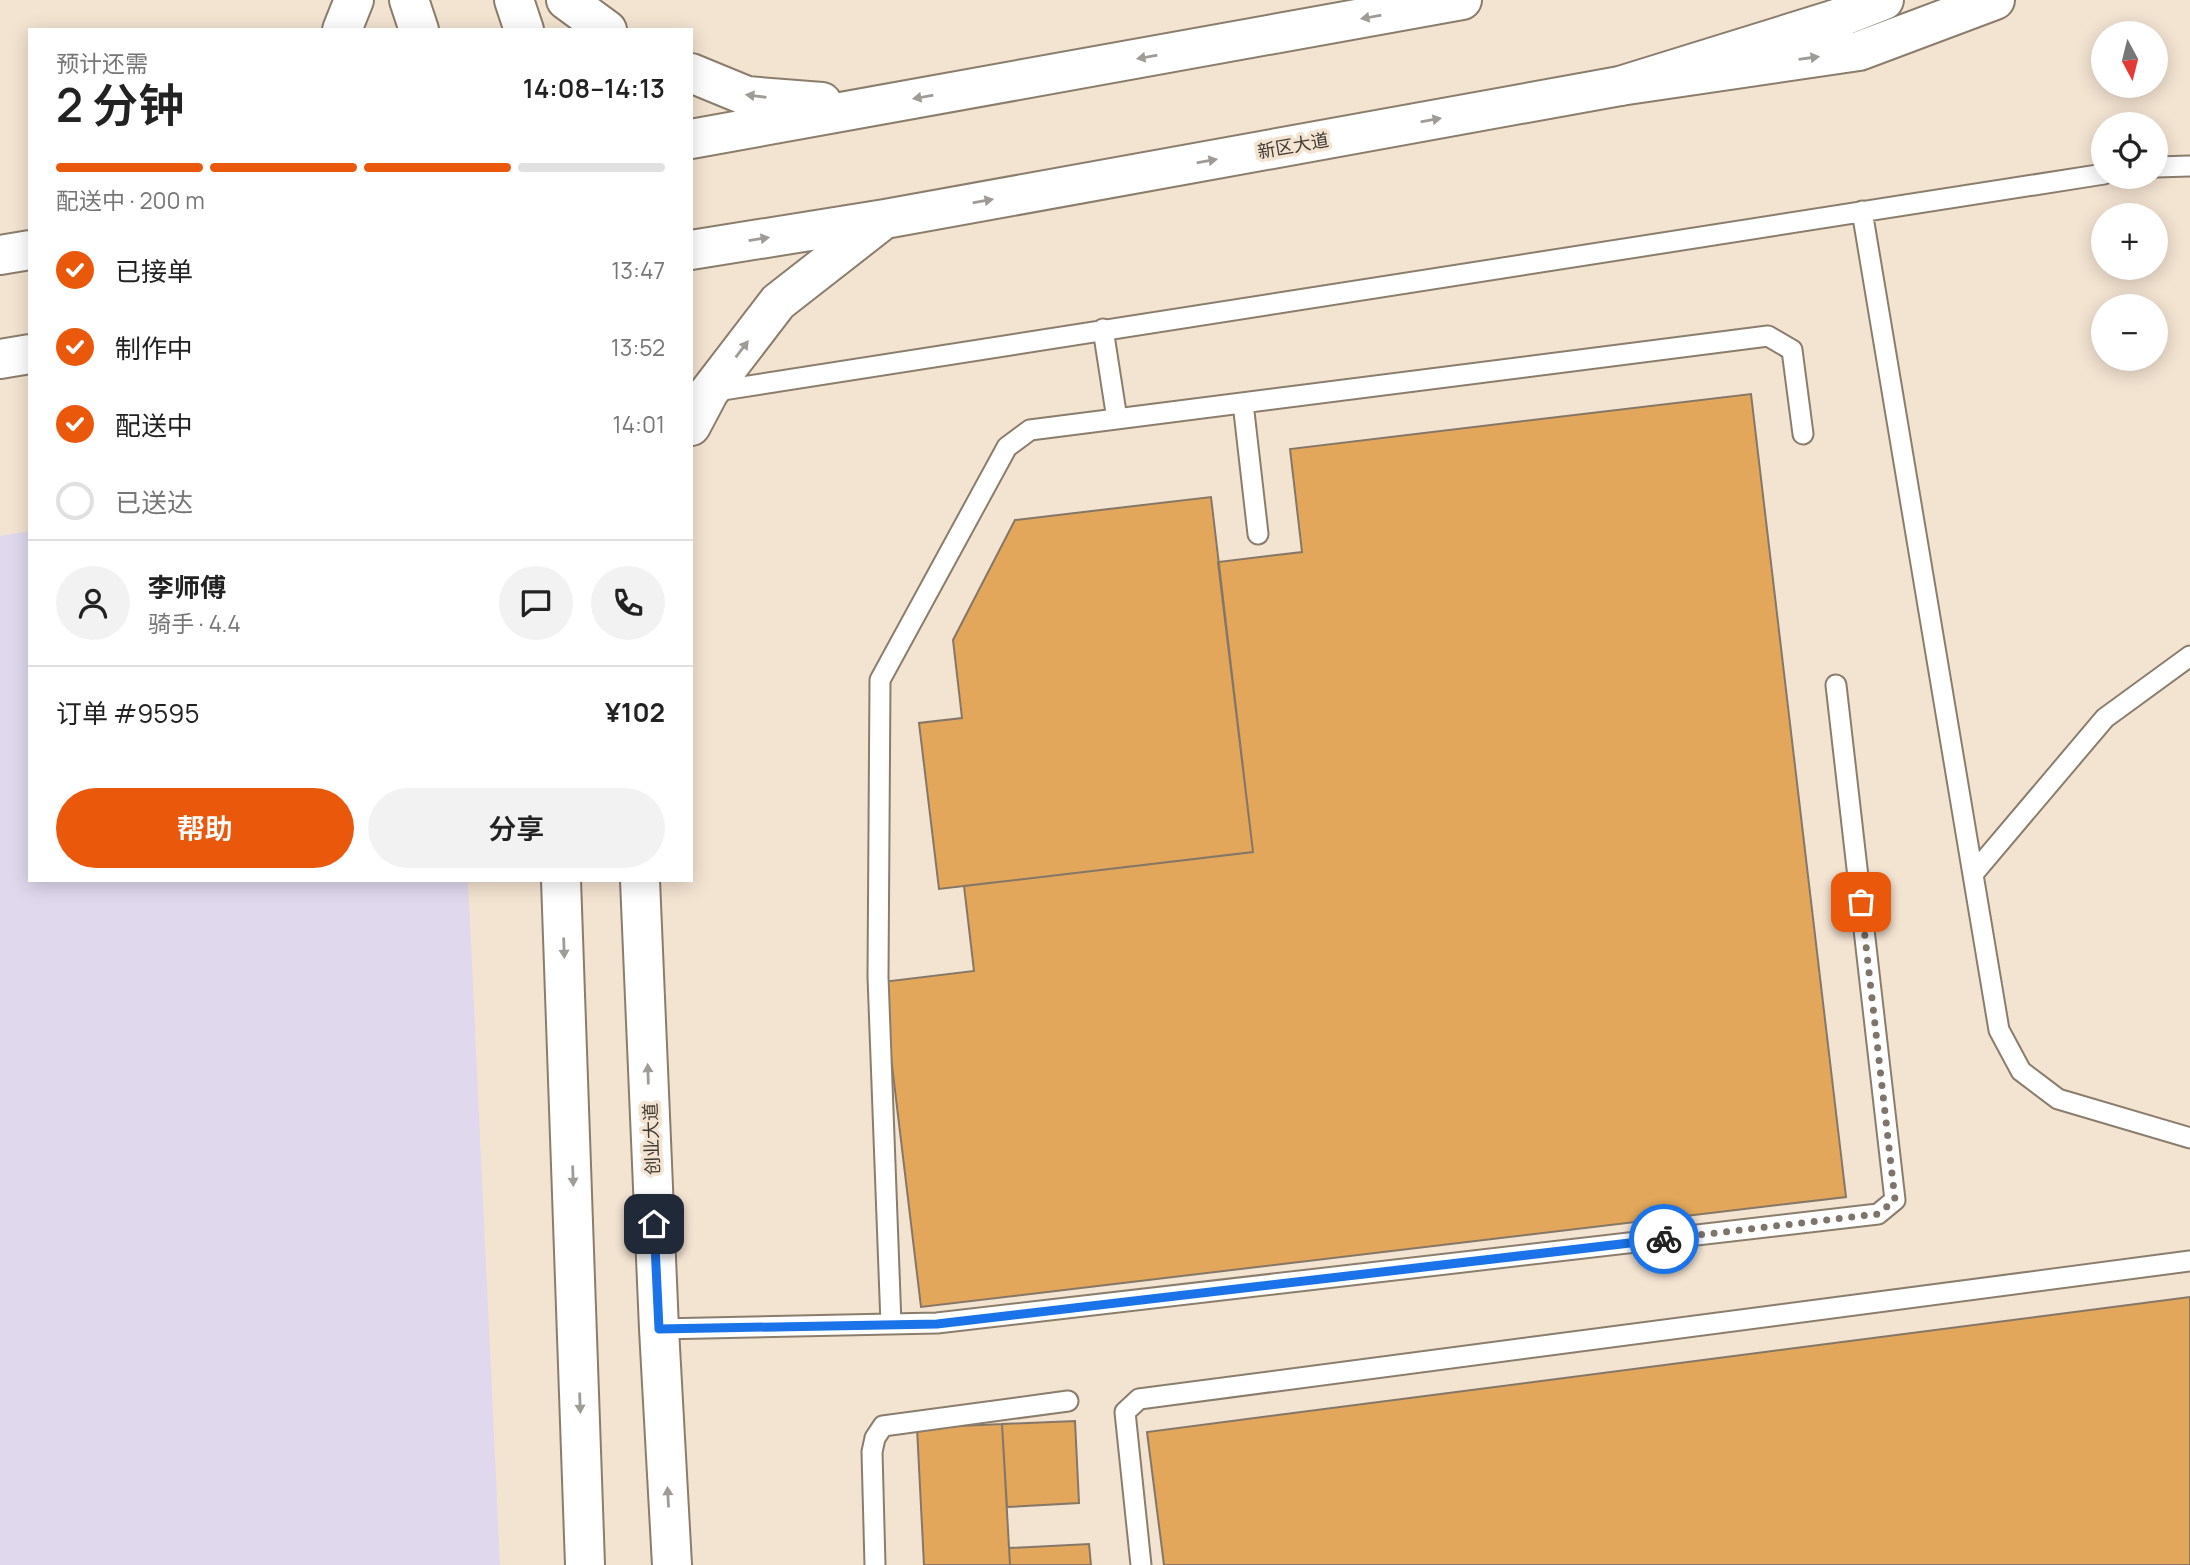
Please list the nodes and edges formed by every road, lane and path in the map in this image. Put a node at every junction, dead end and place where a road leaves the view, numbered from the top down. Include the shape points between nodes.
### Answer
1 (354, 0) edge
2 (409, 0) edge
3 (513, 0) edge
4 (566, 0) edge
5 (1462, 0) edge
6 (1884, 0) edge
7 (1995, 0) edge
8 (343, 28) edge
9 (418, 28) edge
10 (523, 28) edge
11 (604, 28) edge
12 (693, 74) edge
13 (1620, 86) junction
14 (873, 106) junction
15 (693, 139) edge
16 (2190, 166) edge
17 (2168, 167) edge
18 (2091, 176) edge
19 (1862, 211) junction
20 (885, 219) junction
21 (28, 250) edge
22 (693, 250) edge
23 (0, 255) edge
24 (1103, 329) junction
25 (28, 354) edge
26 (0, 359) edge
27 (709, 392) junction
28 (1243, 403) junction
29 (1117, 419) junction
30 (693, 422) edge
31 (1803, 434) dead end
32 (1258, 534) dead end
33 (2190, 656) edge
34 (1836, 685) dead end
35 (1973, 874) junction
36 (562, 882) edge
37 (640, 882) edge
38 (2190, 1138) edge
39 (2190, 1261) edge
40 (891, 1324) junction
41 (659, 1329) junction
42 (1068, 1401) dead end
43 (585, 1565) edge
44 (672, 1565) edge
45 (875, 1565) edge
46 (1141, 1565) edge

1 - 8 main road
2 - 9 main road
3 - 10 main road
4 - 11 main road
5 -> 14 main road
6 - 13 main road, 新区大道
13 -> 7 main road via 1859,51
14 -> 12 main road via 747,96
20 -> 13 main road, 新区大道
14 - 15 main road
16 - 17 lane
18 - 19 lane
19 - 24 lane
19 - 35 lane
22 -> 20 main road, 新区大道
27 -> 20 main road via 778,302
21 - 23 main road
24 - 27 lane
24 - 29 lane
25 - 26 main road
27 - 30 main road
28 - 29 lane
28 - 31 lane via 1768,336 1792,351
28 - 32 lane
29 - 40 lane via 1030,430 1007,447 880,680 878,977
33 - 35 lane via 2105,718
34 - 40 lane via 1895,1200 1878,1214 937,1324
35 - 38 lane via 1999,1030 2021,1071 2058,1099
36 -> 43 main road
41 -> 37 main road, 创业大道
39 - 46 lane via 1139,1399 1125,1412
40 - 41 lane
44 -> 41 main road, 创业大道
42 - 45 lane via 883,1426 872,1452

